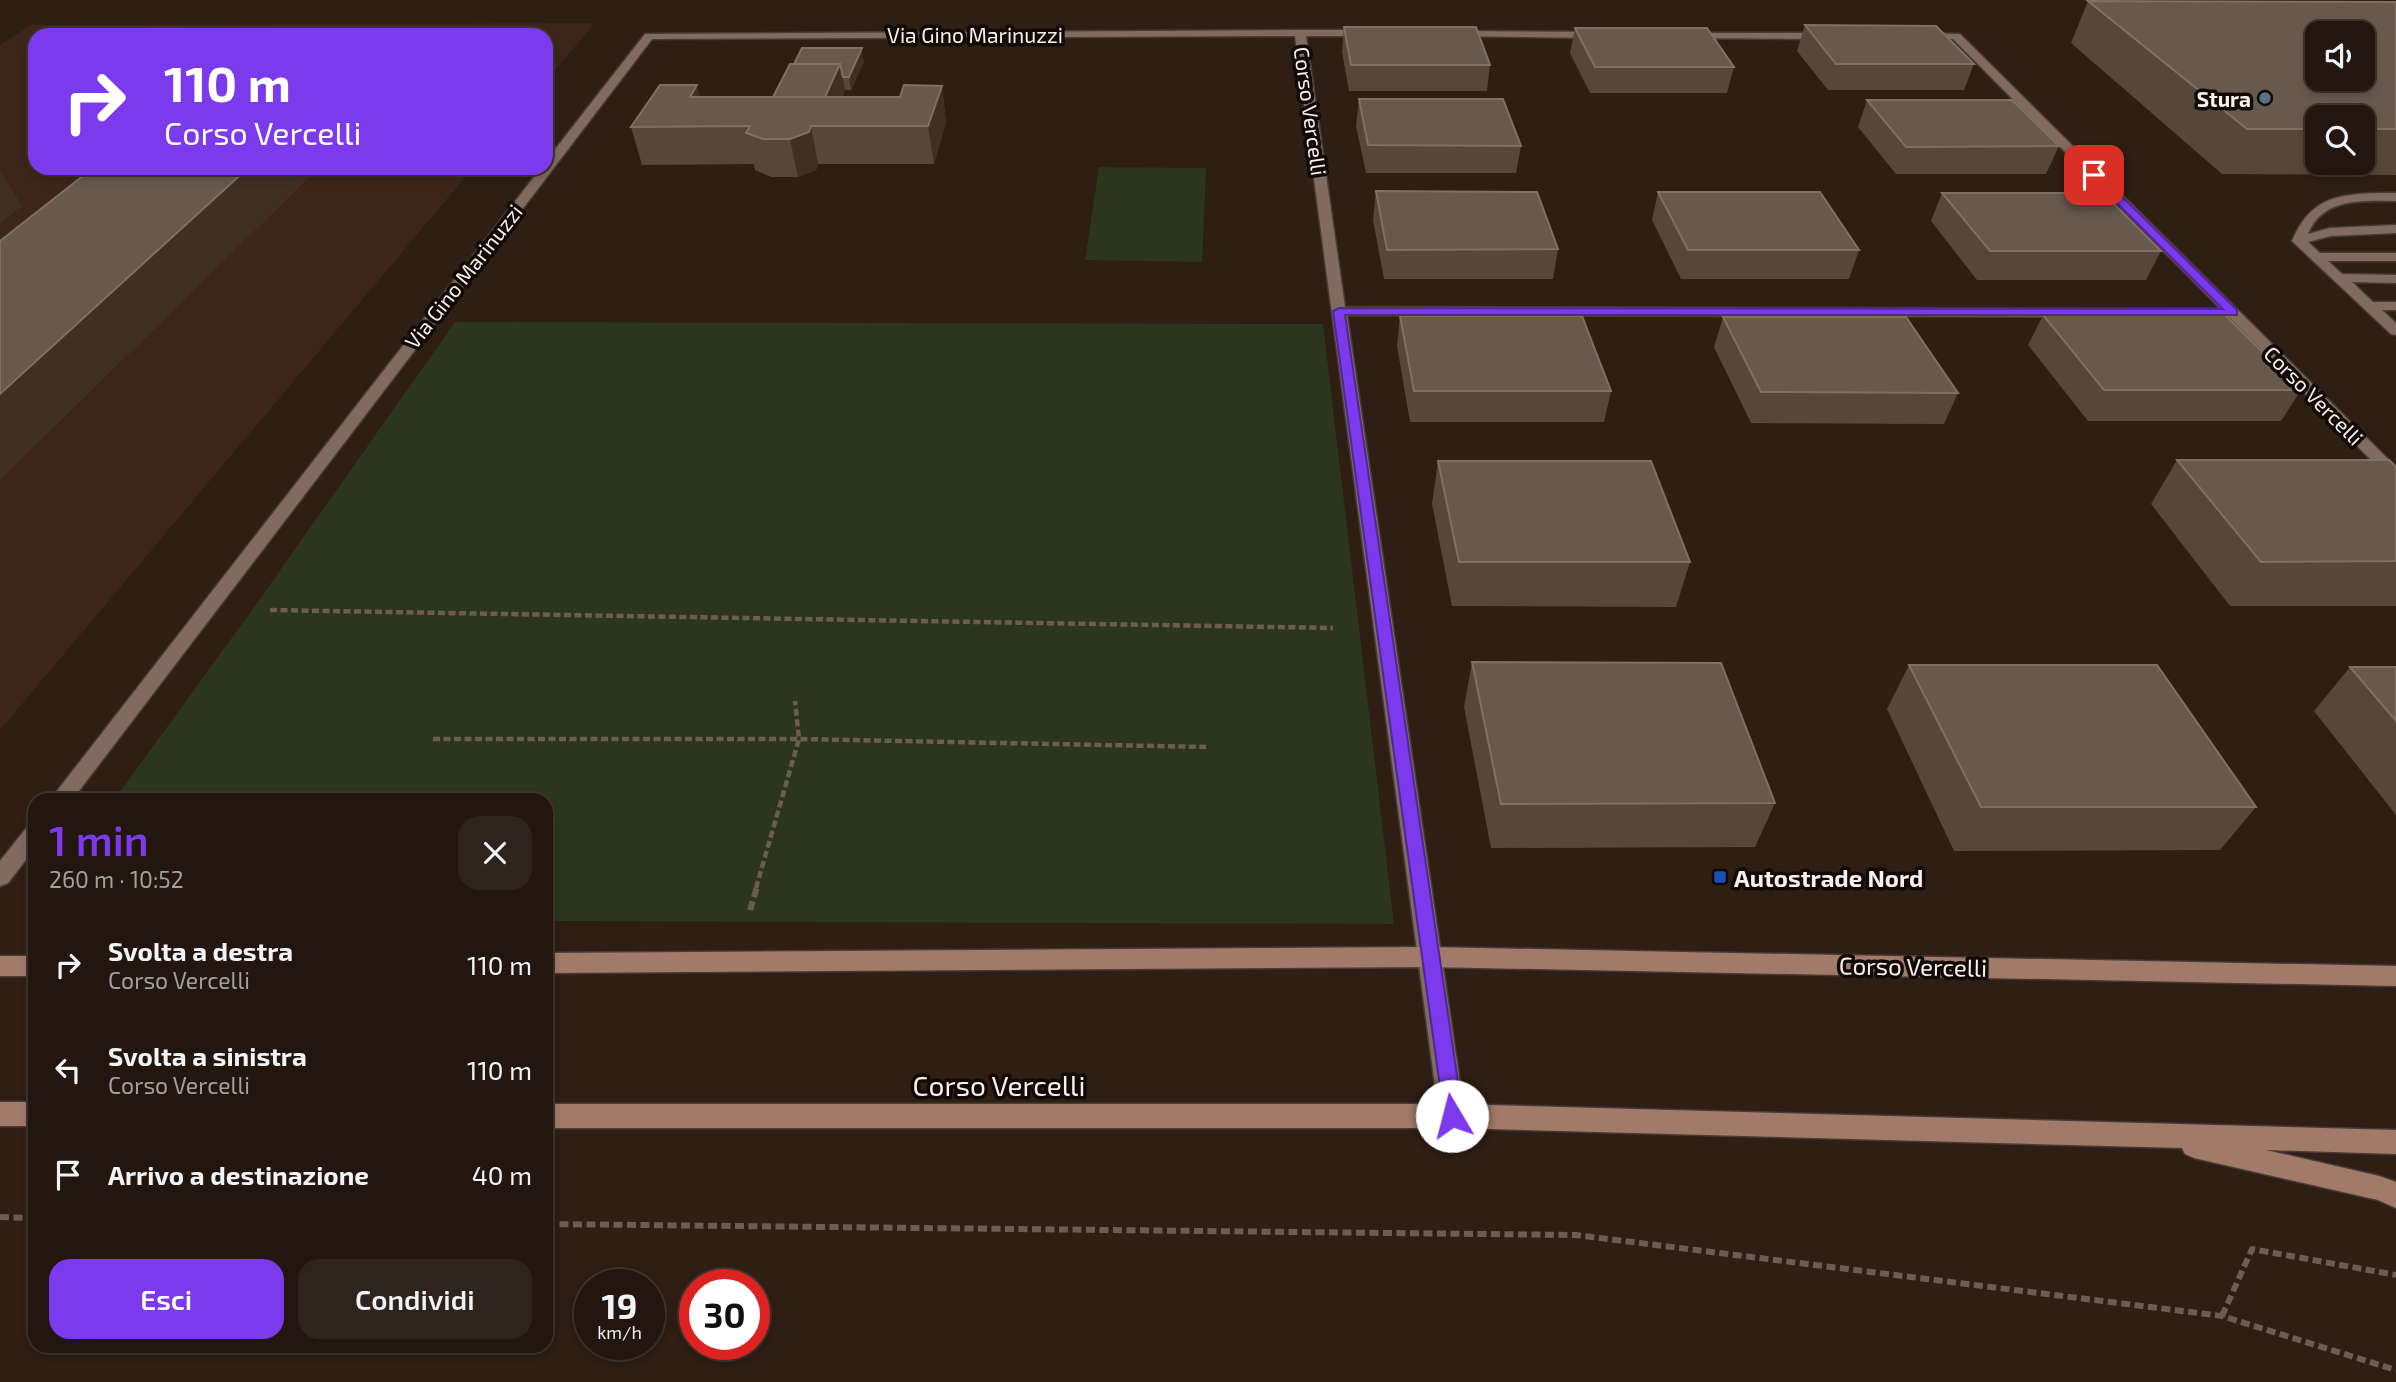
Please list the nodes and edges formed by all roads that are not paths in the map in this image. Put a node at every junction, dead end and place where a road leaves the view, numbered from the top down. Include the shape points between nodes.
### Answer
1 (1300, 33) junction
2 (1384, 33) edge
3 (1440, 34) edge
4 (1607, 35) edge
5 (1677, 35) edge
6 (1844, 36) edge
7 (1914, 36) edge
8 (553, 160) edge
9 (542, 175) edge
10 (2396, 197) edge
11 (2396, 229) edge
12 (2298, 241) junction
13 (2315, 257) junction
14 (2396, 257) edge
15 (2338, 278) junction
16 (2396, 279) edge
17 (2368, 306) junction
18 (2396, 306) edge
19 (1339, 311) junction
20 (2233, 313) junction
21 (2396, 331) edge
22 (2396, 476) edge
23 (65, 793) edge
24 (28, 841) edge
25 (0, 877) edge
26 (1429, 957) junction
27 (553, 963) edge
28 (28, 966) edge
29 (0, 967) edge
30 (2396, 976) edge
31 (0, 1114) edge
32 (28, 1114) edge
33 (553, 1116) edge
34 (1452, 1116) junction
35 (2152, 1136) junction
36 (2396, 1142) edge
37 (2396, 1195) edge

1 - 2 street, Corso Vercelli
1 - 8 street, Via Gino Marinuzzi via 649,36
1 - 19 street, Corso Vercelli
3 - 4 street
5 - 6 street
7 - 20 street, Corso Vercelli via 1956,36
9 - 23 street, Via Gino Marinuzzi
10 - 12 street via 2336,201 2316,210
11 - 12 street via 2330,232
12 - 13 street
13 - 14 street
13 - 15 street
15 - 16 street
15 - 17 street
17 - 18 street
17 - 21 street
19 - 20 street
19 - 26 street, Corso Vercelli
20 - 22 street, Corso Vercelli
24 - 25 street
26 - 27 main road, Corso Vercelli
26 - 30 main road, Corso Vercelli
26 - 34 street, Corso Vercelli
28 - 29 main road
31 - 32 main road
33 - 34 main road, Corso Vercelli
34 - 35 main road, Corso Vercelli
35 - 36 main road, Corso Vercelli
35 - 37 main road

